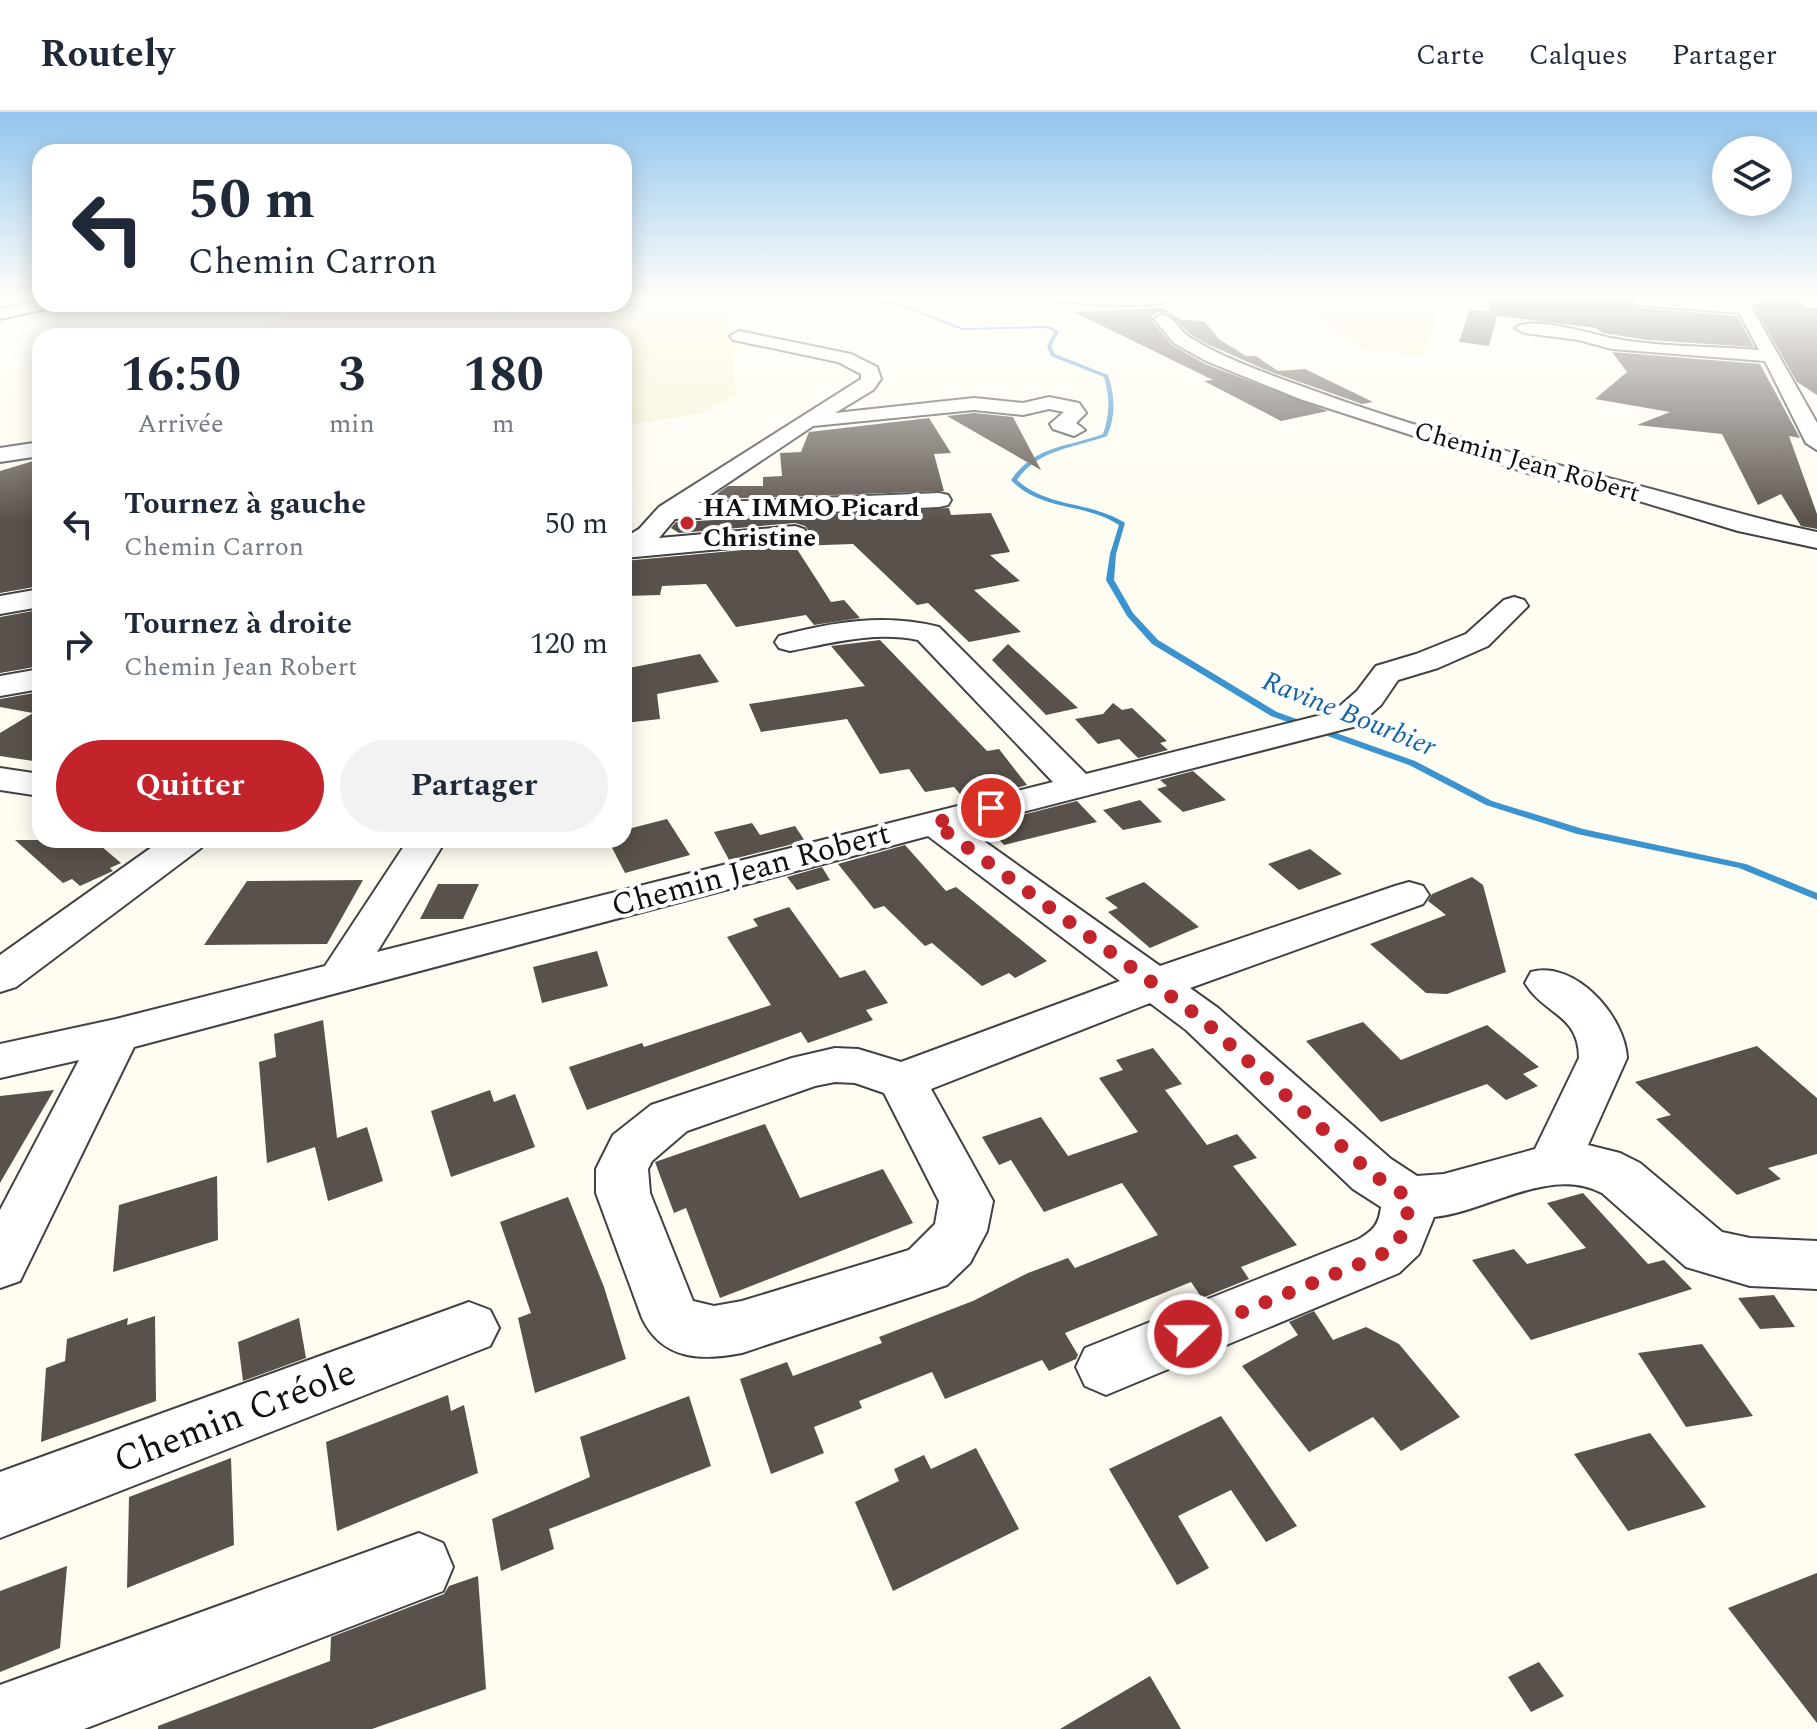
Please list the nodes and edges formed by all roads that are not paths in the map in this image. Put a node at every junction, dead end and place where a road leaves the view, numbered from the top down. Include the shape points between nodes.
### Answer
1 (870, 371) edge
2 (1249, 371) edge
3 (1780, 371) edge
4 (1795, 402) junction
5 (1817, 404) edge
6 (803, 423) junction
7 (1074, 430) dead end
8 (1817, 443) edge
9 (32, 450) edge
10 (0, 455) edge
11 (668, 512) junction
12 (632, 536) edge
13 (1817, 540) edge
14 (632, 541) edge
15 (32, 599) edge
16 (0, 605) edge
17 (1514, 606) dead end
18 (790, 642) dead end
19 (32, 680) edge
20 (0, 686) edge
21 (0, 779) edge
22 (32, 784) edge
23 (1077, 786) junction
24 (934, 823) junction
25 (162, 848) edge
26 (422, 848) edge
27 (1409, 895) dead end
28 (0, 977) edge
29 (340, 977) junction
30 (1547, 983) dead end
31 (1153, 985) junction
32 (116, 1035) junction
33 (0, 1061) edge
34 (902, 1081) junction
35 (1554, 1164) junction
36 (1409, 1198) junction
37 (0, 1264) edge
38 (1817, 1265) edge
39 (469, 1328) dead end
40 (1106, 1367) dead end
41 (0, 1505) edge
42 (419, 1567) dead end
43 (0, 1723) edge

1 - 6 street via 866,386
2 - 13 street, Chemin Jean Robert via 1536,468
3 - 4 street
4 - 5 street
4 - 8 street
6 - 7 street via 974,404 1023,409 1049,403 1072,407 1076,413 1061,424
6 - 11 street
9 - 10 street
11 - 12 street
11 - 14 street via 931,509 826,530
15 - 16 street
17 - 23 street, Chemin Jean Robert via 1477,640 1387,673 1345,719
18 - 23 street via 881,625 928,633
19 - 20 street
21 - 22 street
23 - 24 street, Chemin Jean Robert
24 - 29 street, Chemin Jean Robert
24 - 31 street
25 - 28 street
26 - 29 street
27 - 31 street
29 - 32 street, Chemin Jean Robert
30 - 35 street via 1594,1021 1604,1044 1603,1058
31 - 34 street
31 - 36 street via 1202,1019 1372,1174
32 - 33 street, Chemin Jean Robert
32 - 37 street
34 - 34 street via 858,1066 809,1070 669,1118 631,1149 622,1169 623,1193 671,1318 690,1330 742,1327 927,1268 946,1253 959,1238 966,1201
35 - 36 street via 1444,1195
35 - 38 street via 1601,1168 1621,1178 1706,1251 1750,1262
36 - 40 street via 1406,1228 1397,1245 1379,1256
39 - 41 street, Chemin Créole
42 - 43 street

